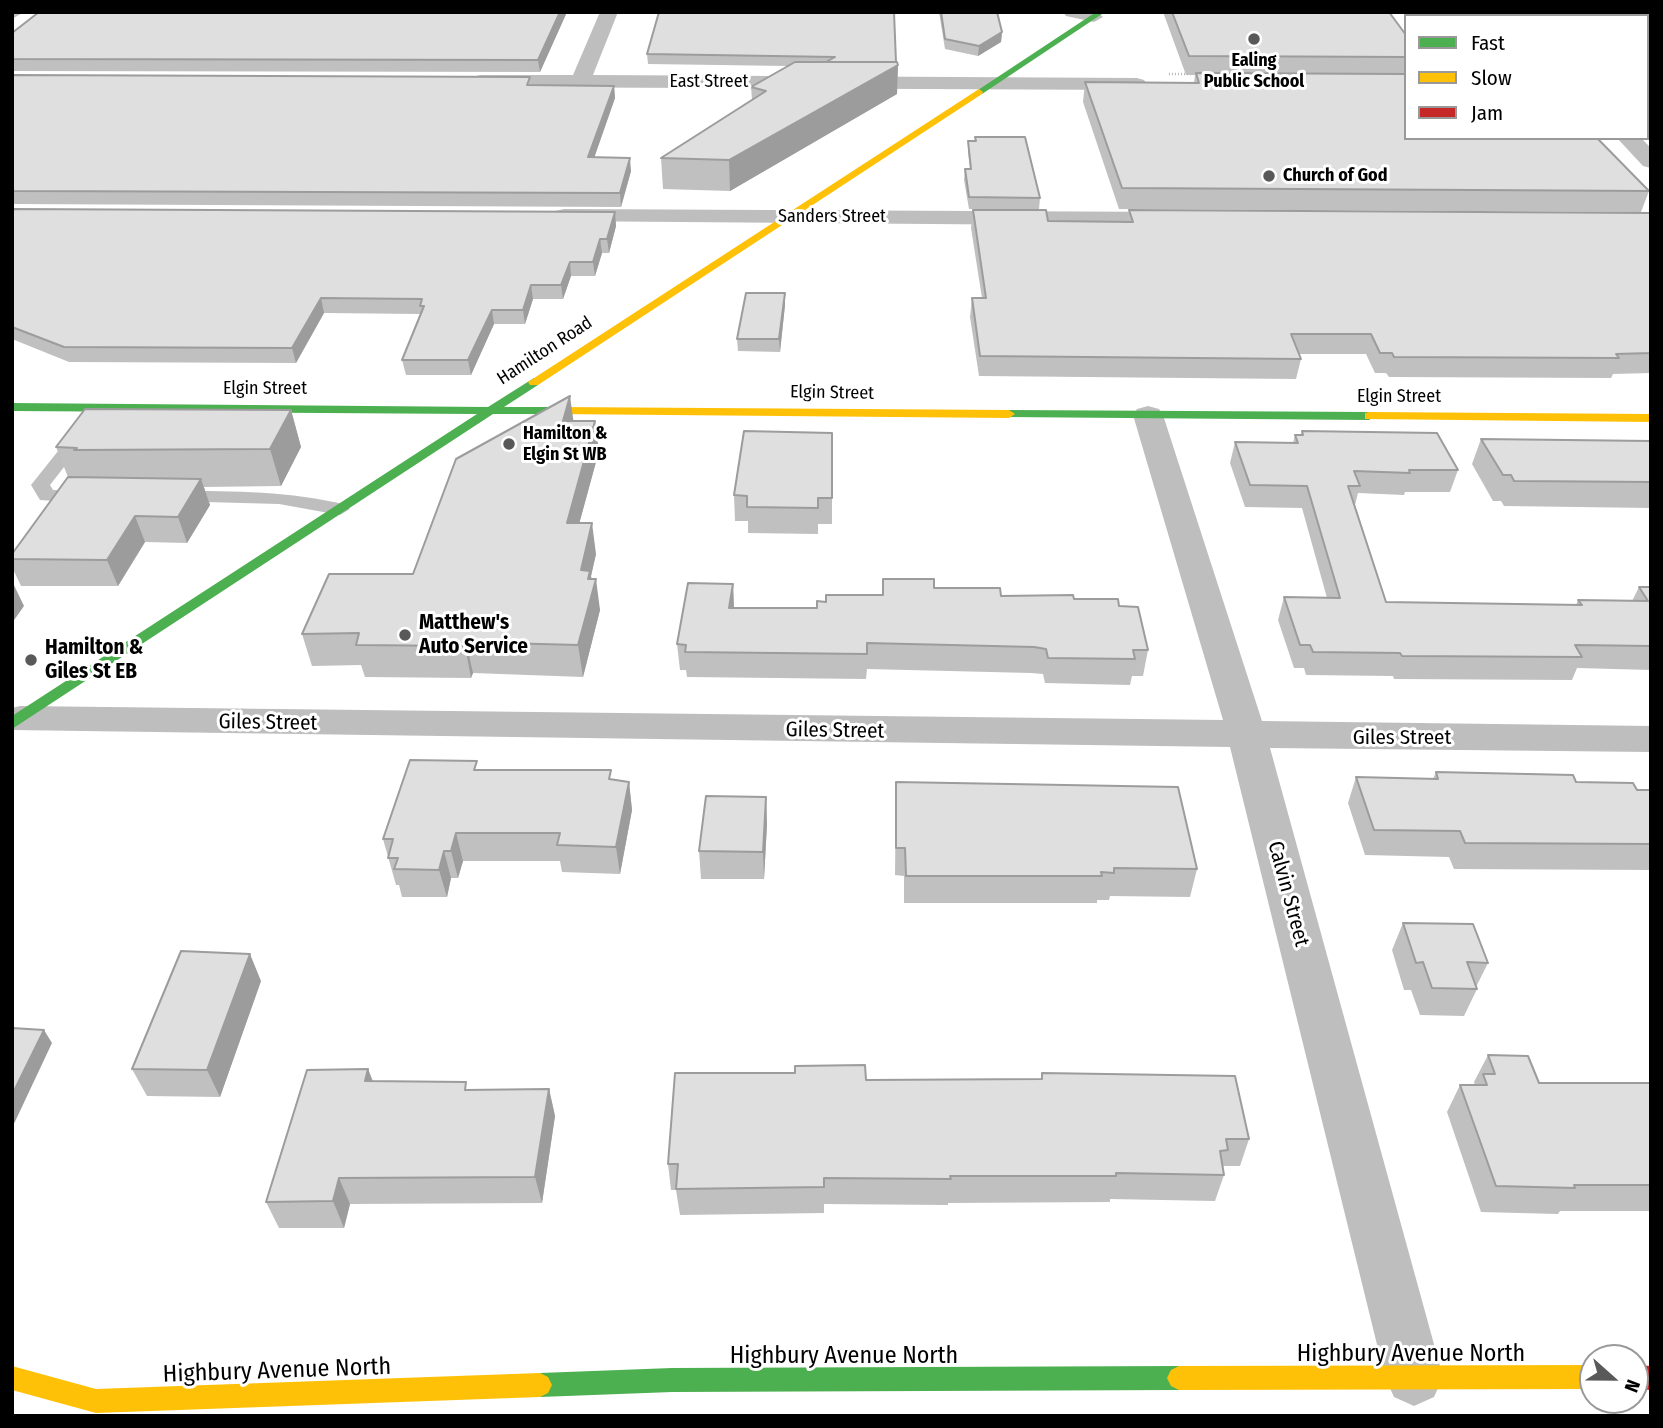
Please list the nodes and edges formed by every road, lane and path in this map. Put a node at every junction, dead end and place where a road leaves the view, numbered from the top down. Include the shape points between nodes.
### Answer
1 (609, 12) edge
2 (1072, 12) edge
3 (1431, 12) edge
4 (1474, 14) edge
5 (1097, 15) edge
6 (1196, 74) edge
7 (1165, 79) joint
8 (455, 81) edge
9 (579, 82) junction
10 (991, 84) junction
11 (1630, 140) edge
12 (1651, 161) edge
13 (544, 216) edge
14 (786, 217) junction
15 (1205, 219) edge
16 (12, 408) edge
17 (101, 408) junction
18 (492, 409) junction
19 (1148, 415) junction
20 (1651, 418) edge
21 (100, 496) edge
22 (153, 497) edge
23 (340, 509) junction
24 (16, 722) edge
25 (1247, 736) junction
26 (1651, 739) edge
27 (1414, 1377) junction
28 (1579, 1377) edge
29 (12, 1378) edge
30 (96, 1401) junction
31 (75, 1411) dead end

1 - 9 street
2 - 5 street
3 - 4 lane
5 - 10 main road, Hamilton Road
6 - 7 path
7 - 10 street, East Street
8 - 9 street, East Street
9 - 10 street, East Street
10 - 14 main road, Hamilton Road
11 - 12 street
13 - 14 street, Sanders Street
14 - 15 street, Sanders Street
14 - 18 main road, Hamilton Road
16 - 17 main road, Elgin Street
17 - 18 main road, Elgin Street
17 - 21 lane via 40,485 47,496
18 - 19 main road, Elgin Street
18 - 23 main road, Hamilton Road
19 - 20 main road, Elgin Street
19 - 25 street, Calvin Street
22 - 23 lane via 286,497
23 - 24 main road, Hamilton Road
24 - 25 street, Giles Street
25 - 26 street, Giles Street
25 - 27 street, Calvin Street
27 - 28 main road, Highbury Avenue North
27 - 30 main road, Highbury Avenue North via 672,1380
29 - 30 main road, Highbury Avenue North
30 - 31 main road, Highbury Avenue North

